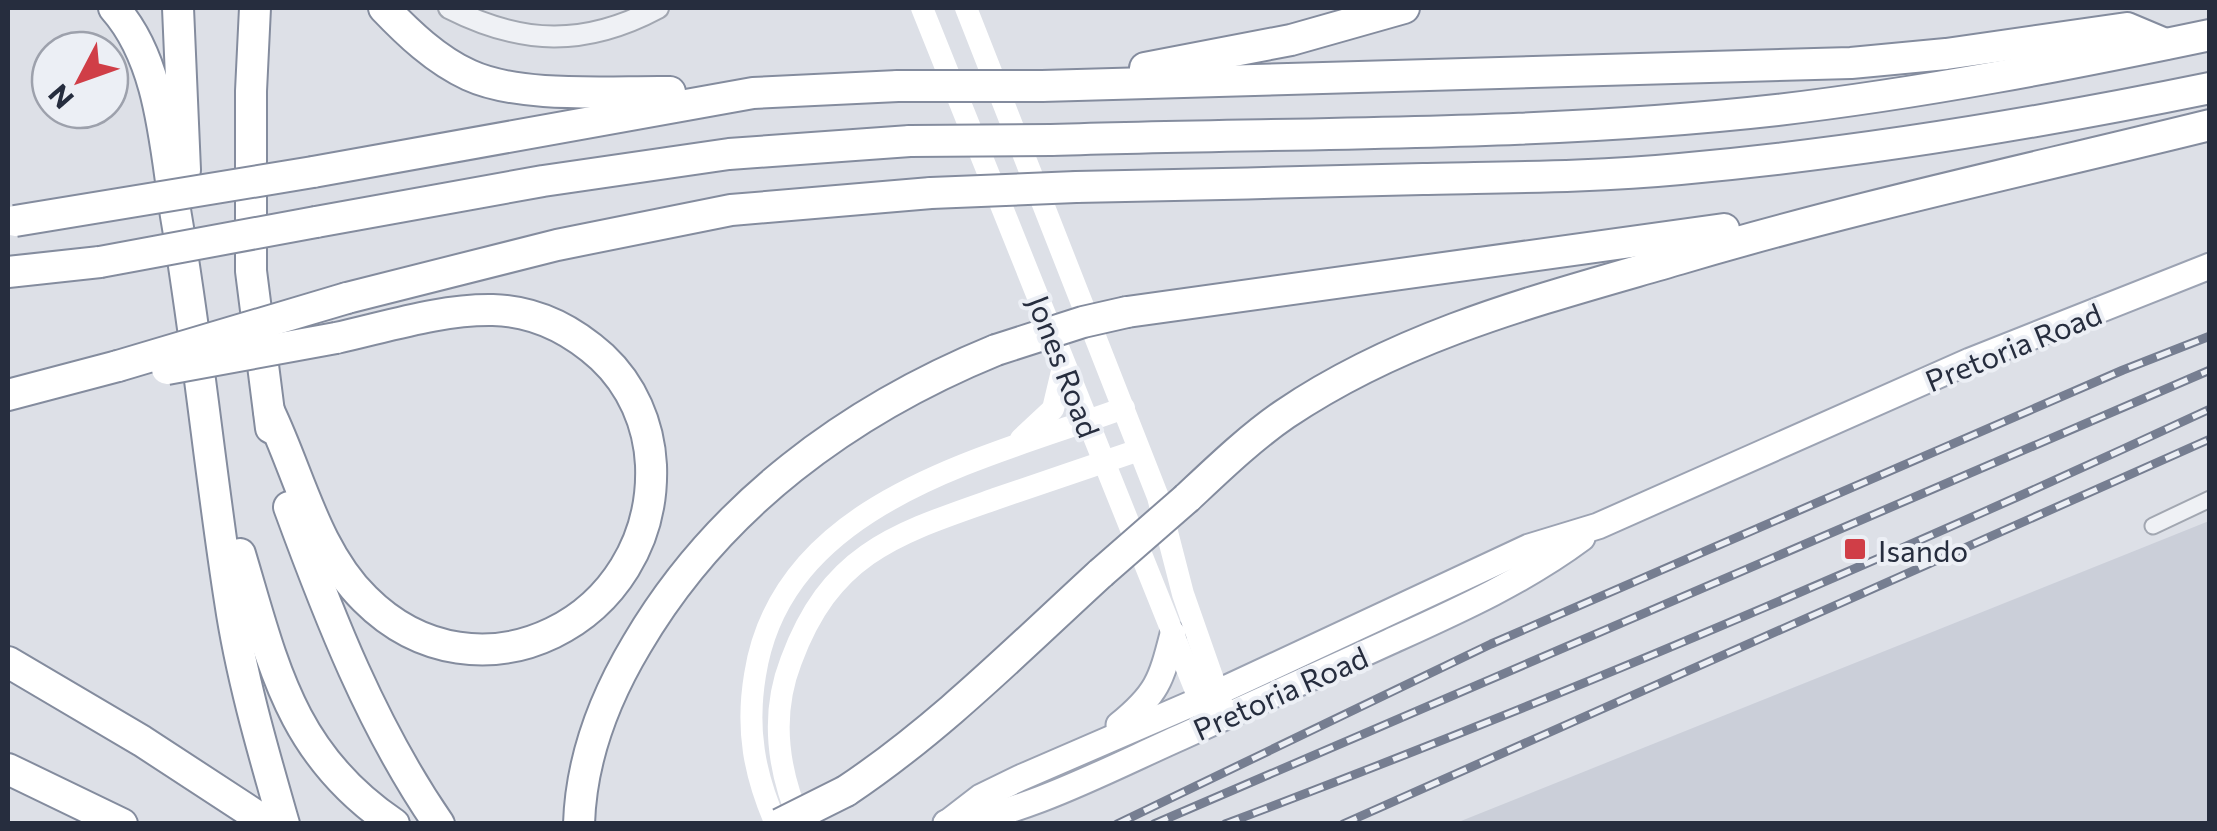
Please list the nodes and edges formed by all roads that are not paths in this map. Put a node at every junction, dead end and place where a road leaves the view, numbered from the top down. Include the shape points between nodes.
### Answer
1 (114, 8) edge
2 (164, 8) edge
3 (178, 8) edge
4 (254, 8) edge
5 (384, 8) edge
6 (449, 8) edge
7 (658, 8) edge
8 (922, 8) edge
9 (966, 8) edge
10 (1404, 8) edge
11 (2210, 34) edge
12 (2165, 44) junction
13 (1079, 85) junction
14 (2210, 88) edge
15 (753, 92) junction
16 (182, 94) junction
17 (2210, 124) edge
18 (11, 222) edge
19 (1792, 224) junction
20 (2210, 266) edge
21 (8, 272) edge
22 (190, 298) junction
23 (1064, 360) junction
24 (124, 371) junction
25 (8, 395) edge
26 (1124, 408) junction
27 (269, 411) junction
28 (1087, 422) junction
29 (1006, 450) junction
30 (1140, 450) junction
31 (1102, 462) junction
32 (1051, 480) junction
33 (2210, 499) edge
34 (1125, 520) junction
35 (2153, 526) dead end
36 (1173, 634) junction
37 (8, 662) edge
38 (262, 682) junction
39 (1213, 708) junction
40 (1100, 741) junction
41 (8, 769) edge
42 (122, 824) edge
43 (269, 824) edge
44 (284, 824) edge
45 (394, 824) edge
46 (438, 824) edge
47 (579, 824) edge
48 (778, 824) edge
49 (801, 824) edge
50 (946, 824) edge

1 - 22 highway via 140,46 153,88
2 - 16 highway
3 - 16 highway
4 - 27 highway via 251,272
5 - 15 highway via 433,53 468,75 504,86
6 - 7 street via 497,29 549,38 608,30
8 - 23 main road, Jones Road
9 - 26 main road, Jones Road
10 - 13 highway via 1291,40
11 - 12 highway
12 - 13 highway via 2126,28 1852,62
12 - 21 highway, bridge via 1777,110 1537,128 910,141 729,154
13 - 15 highway, bridge
14 - 24 highway, bridge via 1961,134 1676,169 1076,187 731,210 556,245 348,298
15 - 18 highway, bridge
16 - 22 highway
17 - 19 highway
19 - 47 highway, bridge via 1127,312 996,350 910,390 816,448 754,498 669,592 614,687 590,748
19 - 48 highway, bridge via 1520,304 1402,349 1329,387 1283,416 1187,498 944,716 846,791
20 - 39 main road, Pretoria Road via 1970,362 1598,526 1548,564 1457,611
22 - 38 highway via 231,608
23 - 28 main road, Jones Road
23 - 29 main road via 1054,409
24 - 25 highway
24 - 27 highway, bridge via 442,316 493,310 548,320 610,365 640,410 650,452 644,530 613,587 576,621 535,640 492,648 442,645 389,619 349,580 322,538
26 - 28 main road
26 - 30 main road, Jones Road
27 - 46 highway via 287,502 330,614
28 - 29 main road
28 - 31 main road, Jones Road
29 - 48 main road via 868,511 820,550 785,592 757,660 751,716 756,772
30 - 31 main road
30 - 39 main road, Jones Road
31 - 32 main road
31 - 34 main road, Jones Road
32 - 34 main road via 1090,486
32 - 49 main road via 913,528 862,557 825,594 793,654 778,724
33 - 35 street
34 - 36 main road, Jones Road
36 - 39 main road, Jones Road
36 - 40 main road via 1158,687
37 - 43 highway
38 - 44 highway
38 - 45 highway via 354,793
39 - 40 main road, Pretoria Road
39 - 50 main road, Pretoria Road via 1032,801
40 - 50 main road, Pretoria Road via 981,796
41 - 42 highway

